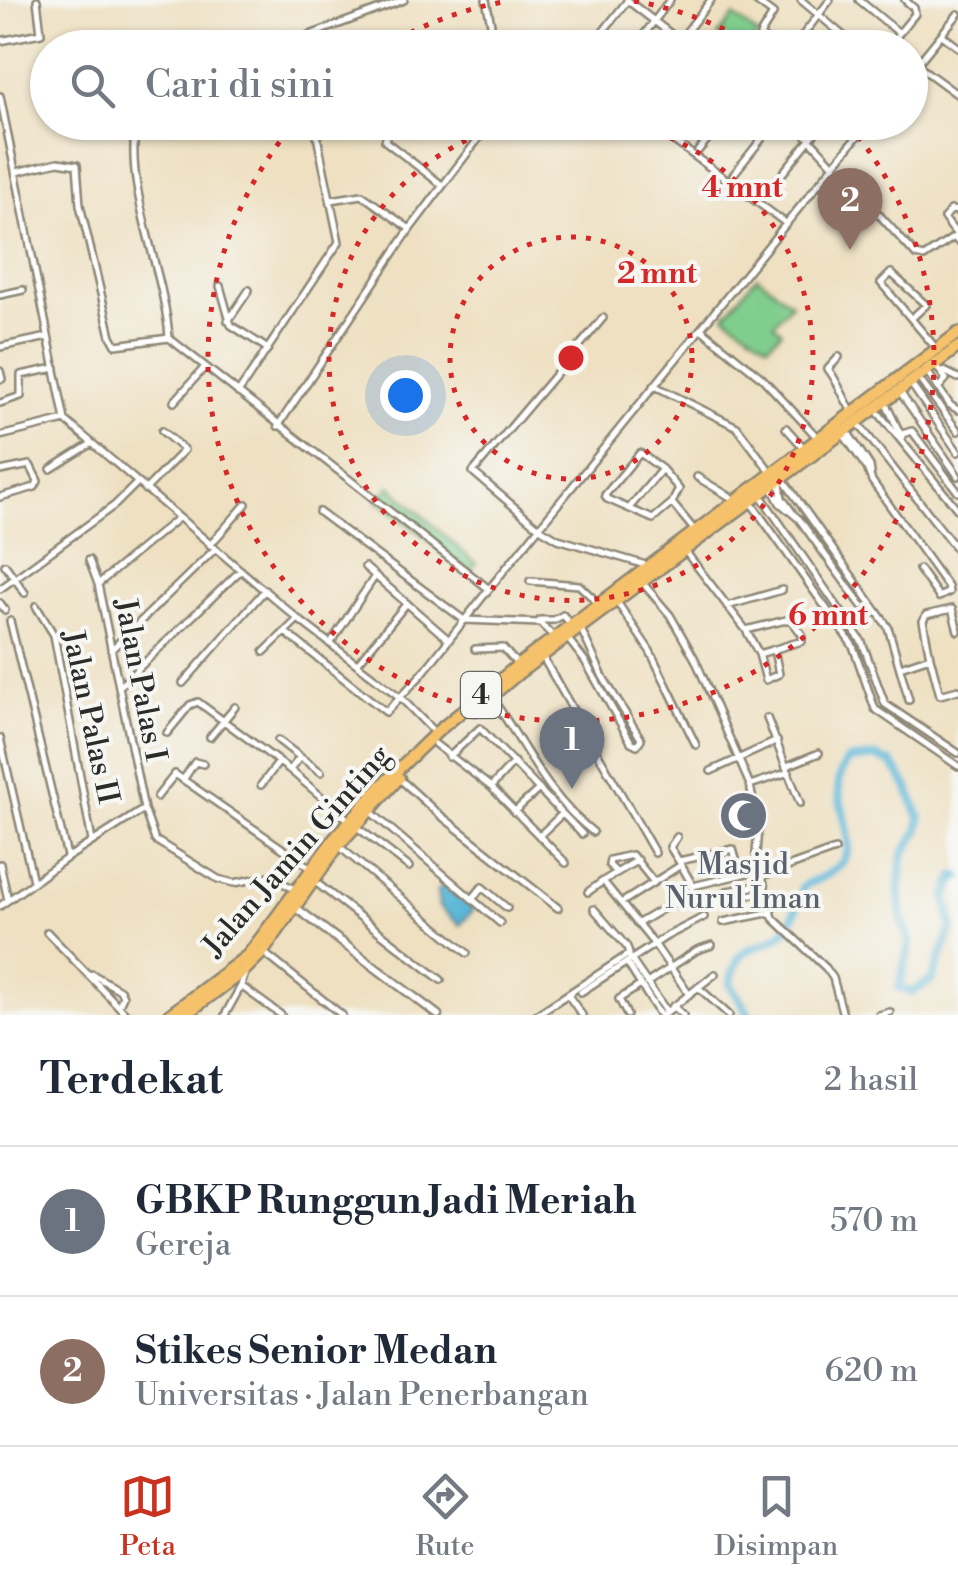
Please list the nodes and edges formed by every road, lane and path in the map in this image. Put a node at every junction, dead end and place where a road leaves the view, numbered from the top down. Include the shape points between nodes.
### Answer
1 (37, 0) edge
2 (404, 0) edge
3 (486, 0) edge
4 (627, 0) edge
5 (670, 0) edge
6 (711, 0) edge
7 (754, 0) edge
8 (800, 0) edge
9 (830, 0) edge
10 (859, 0) edge
11 (905, 0) edge
12 (819, 14) junction
13 (958, 14) edge
14 (654, 21) junction
15 (41, 30) edge
16 (323, 30) edge
17 (489, 30) edge
18 (604, 30) edge
19 (647, 30) edge
20 (666, 30) edge
21 (688, 30) edge
22 (763, 30) edge
23 (807, 30) edge
24 (837, 30) edge
25 (896, 30) edge
26 (900, 30) edge
27 (30, 35) edge
28 (942, 35) junction
29 (0, 41) edge
30 (958, 47) edge
31 (928, 52) edge
32 (928, 73) edge
33 (958, 95) edge
34 (0, 96) edge
35 (133, 140) edge
36 (318, 140) edge
37 (385, 140) edge
38 (475, 140) edge
39 (674, 140) edge
40 (707, 140) edge
41 (761, 140) edge
42 (810, 140) joint
43 (854, 140) edge
44 (698, 151) dead end
45 (834, 164) junction
46 (16, 172) junction
47 (734, 175) dead end
48 (442, 185) junction
49 (765, 195) dead end
50 (331, 200) junction
51 (958, 211) edge
52 (788, 224) junction
53 (410, 230) junction
54 (957, 237) edge
55 (220, 286) dead end
56 (30, 288) junction
57 (249, 290) dead end
58 (0, 295) edge
59 (604, 318) dead end
60 (912, 318) junction
61 (228, 321) junction
62 (701, 329) junction
63 (958, 334) edge
64 (48, 337) junction
65 (169, 338) junction
66 (0, 347) edge
67 (268, 349) junction
68 (956, 352) edge
69 (839, 357) dead end
70 (927, 367) junction
71 (55, 368) junction
72 (204, 368) junction
73 (0, 370) edge
74 (958, 378) edge
75 (2, 379) edge
76 (655, 386) junction
77 (940, 387) junction
78 (900, 391) junction
79 (238, 393) junction
80 (0, 402) edge
81 (174, 402) dead end
82 (880, 406) junction
83 (958, 410) edge
84 (855, 418) junction
85 (64, 420) junction
86 (278, 426) junction
87 (786, 428) dead end
88 (162, 431) dead end
89 (844, 431) junction
90 (892, 432) junction
91 (958, 432) edge
92 (902, 434) junction
93 (0, 436) edge
94 (819, 439) junction
95 (91, 444) junction
96 (805, 449) junction
97 (958, 452) edge
98 (662, 469) junction
99 (0, 470) edge
100 (51, 470) dead end
101 (958, 476) edge
102 (697, 477) dead end
103 (776, 480) junction
104 (137, 483) junction
105 (952, 484) junction
106 (145, 490) junction
107 (943, 491) junction
108 (958, 492) edge
109 (749, 496) junction
110 (0, 497) edge
111 (672, 503) junction
112 (246, 504) dead end
113 (630, 508) junction
114 (958, 510) edge
115 (319, 512) dead end
116 (774, 514) junction
117 (178, 518) junction
118 (764, 522) junction
119 (538, 527) junction
120 (785, 529) junction
121 (696, 532) junction
122 (776, 537) junction
123 (213, 547) junction
124 (684, 551) junction
125 (958, 551) edge
126 (89, 560) dead end
127 (5, 566) dead end
128 (650, 566) junction
129 (365, 567) dead end
130 (919, 568) dead end
131 (241, 570) junction
132 (375, 576) junction
133 (14, 578) junction
134 (530, 580) dead end
135 (640, 580) junction
136 (98, 584) junction
137 (0, 589) edge
138 (488, 589) junction
139 (264, 590) junction
140 (782, 590) dead end
141 (25, 593) dead end
142 (617, 602) junction
143 (407, 603) junction
144 (36, 606) dead end
145 (600, 606) junction
146 (727, 606) junction
147 (862, 606) dead end
148 (466, 618) junction
149 (298, 619) junction
150 (10, 621) dead end
151 (746, 630) junction
152 (958, 630) edge
153 (574, 631) junction
154 (285, 632) junction
155 (555, 638) junction
156 (448, 640) junction
157 (330, 644) junction
158 (475, 649) dead end
159 (111, 650) junction
160 (774, 650) junction
161 (264, 652) dead end
162 (759, 654) junction
163 (542, 656) junction
164 (592, 656) junction
165 (930, 657) junction
166 (585, 661) junction
167 (357, 664) junction
168 (518, 665) junction
169 (900, 667) junction
170 (600, 679) junction
171 (183, 683) dead end
172 (118, 687) junction
173 (958, 690) edge
174 (609, 694) junction
175 (491, 696) junction
176 (401, 698) junction
177 (908, 700) dead end
178 (235, 708) dead end
179 (622, 708) junction
180 (614, 712) junction
181 (767, 718) dead end
182 (224, 720) junction
183 (631, 722) junction
184 (622, 727) junction
185 (168, 733) dead end
186 (210, 736) dead end
187 (438, 736) junction
188 (0, 738) edge
189 (278, 740) dead end
190 (777, 741) junction
191 (696, 746) dead end
192 (819, 753) dead end
193 (958, 753) edge
194 (300, 756) junction
195 (450, 757) junction
196 (739, 758) junction
197 (280, 762) junction
198 (514, 762) junction
199 (203, 764) dead end
200 (958, 766) edge
201 (788, 769) junction
202 (290, 770) junction
203 (711, 770) dead end
204 (321, 772) dead end
205 (399, 778) junction
206 (182, 780) junction
207 (750, 784) junction
208 (261, 785) dead end
209 (491, 787) junction
210 (539, 789) junction
211 (157, 797) dead end
212 (800, 803) dead end
213 (144, 809) junction
214 (368, 810) junction
215 (514, 812) junction
216 (562, 813) junction
217 (352, 823) junction
218 (593, 832) dead end
219 (582, 834) dead end
220 (539, 836) junction
221 (677, 837) dead end
222 (92, 841) junction
223 (338, 846) junction
224 (835, 850) dead end
225 (655, 853) dead end
226 (67, 858) junction
227 (638, 860) junction
228 (566, 863) dead end
229 (680, 863) junction
230 (0, 864) edge
231 (409, 867) dead end
232 (616, 872) junction
233 (761, 873) junction
234 (740, 874) junction
235 (313, 875) junction
236 (33, 882) junction
237 (603, 882) junction
238 (653, 882) junction
239 (693, 886) junction
240 (765, 888) junction
241 (297, 890) junction
242 (727, 890) dead end
243 (588, 892) dead end
244 (473, 898) junction
245 (8, 900) junction
246 (621, 903) junction
247 (714, 903) dead end
248 (292, 905) junction
249 (0, 906) edge
250 (507, 908) dead end
251 (558, 908) dead end
252 (594, 909) dead end
253 (772, 912) junction
254 (704, 917) dead end
255 (723, 922) dead end
256 (500, 923) dead end
257 (637, 924) junction
258 (47, 932) dead end
259 (655, 945) junction
260 (712, 945) dead end
261 (262, 952) junction
262 (467, 952) dead end
263 (627, 959) junction
264 (670, 968) junction
265 (245, 970) junction
266 (90, 974) junction
267 (714, 974) dead end
268 (441, 980) dead end
269 (644, 984) junction
270 (241, 986) junction
271 (697, 986) junction
272 (581, 992) dead end
273 (688, 993) junction
274 (568, 994) junction
275 (118, 1006) junction
276 (666, 1012) edge
277 (890, 1012) dead end
278 (127, 1015) edge
279 (169, 1015) edge
280 (185, 1015) edge
281 (225, 1015) edge
282 (281, 1015) edge
283 (342, 1015) edge
284 (438, 1015) edge
285 (536, 1015) edge
286 (582, 1015) edge
287 (627, 1015) edge
288 (684, 1015) edge
289 (729, 1015) edge
290 (842, 1015) edge
291 (879, 1015) edge

1 - 15 street
2 - 16 street
3 - 17 street
4 - 14 street
4 - 18 street
5 - 14 street
6 - 21 street
7 - 22 street via 773,14
8 - 12 street
9 - 12 street
10 - 25 street
11 - 26 street via 915,14
12 - 23 street
12 - 24 street
13 - 28 street
14 - 19 street
14 - 20 street
27 - 29 street
28 - 30 street
28 - 31 street
32 - 33 street
34 - 46 street
35 - 65 street
36 - 50 street
37 - 48 street
38 - 48 street
39 - 52 street
40 - 44 street
41 - 47 street
42 - 45 street
42 - 49 street
43 - 45 street
45 - 52 street
45 - 54 street via 918,256
46 - 56 street
46 - 65 street via 58,162 77,165 112,342
48 - 53 street
50 - 53 street via 362,196
50 - 67 street via 338,246
51 - 54 street via 944,218
52 - 62 street
53 - 86 street
55 - 61 street
56 - 58 street
56 - 64 street
57 - 61 street
59 - 119 street via 472,469
60 - 60 street via 881,283 891,272 925,304
60 - 70 street
61 - 67 street
62 - 76 street
62 - 94 street via 762,378
63 - 70 highway, Jalan Jamin Ginting / 4
64 - 66 street
64 - 71 street
65 - 72 street
67 - 79 street
68 - 70 highway, Jalan Jamin Ginting / 4
69 - 84 street via 828,369
70 - 74 street
70 - 77 street
70 - 77 street via 946,377
70 - 78 highway, Jalan Jamin Ginting / 4
70 - 84 highway, Jalan Jamin Ginting / 4
70 - 91 street
70 - 97 street
71 - 80 street via 20,375 21,396
71 - 85 street
72 - 79 street
72 - 81 street
73 - 75 street
76 - 103 street via 736,427
76 - 119 street
77 - 83 street
78 - 82 highway, Jalan Jamin Ginting / 4
78 - 101 street
79 - 86 street
82 - 84 highway, Jalan Jamin Ginting / 4
82 - 90 street
82 - 92 street
84 - 89 highway, Jalan Jamin Ginting / 4
84 - 94 highway, Jalan Jamin Ginting / 4
84 - 125 street
85 - 93 street
85 - 95 street
86 - 138 street
87 - 96 street
88 - 106 street via 184,450
89 - 103 highway, Jalan Jamin Ginting / 4
89 - 130 street via 949,592 939,597
90 - 92 street
90 - 92 street
92 - 105 street via 912,431
92 - 107 street
94 - 96 highway, Jalan Jamin Ginting / 4
95 - 100 street
95 - 104 street
96 - 103 highway, Jalan Jamin Ginting / 4
98 - 111 street via 679,489
98 - 113 street
98 - 113 street via 637,454 606,495
99 - 110 street via 30,465 38,481
102 - 109 street
103 - 109 highway, Jalan Jamin Ginting / 4
103 - 147 street via 782,498
103 - 169 street via 884,621
104 - 106 street
104 - 133 street
105 - 107 street
105 - 108 street
106 - 117 street
107 - 114 street
109 - 116 street
109 - 118 street
109 - 121 highway, Jalan Jamin Ginting / 4
109 - 124 highway, Jalan Jamin Ginting / 4
111 - 113 street via 654,519
111 - 121 street
112 - 123 street
115 - 148 street
116 - 118 street
116 - 120 street
117 - 123 street
117 - 136 street
118 - 122 street
119 - 128 street
119 - 138 street
120 - 122 street
120 - 193 street via 862,642 885,704
121 - 128 highway, Jalan Jamin Ginting / 4
122 - 200 street via 853,646 874,710
123 - 131 street
123 - 159 street
124 - 135 highway, Jalan Jamin Ginting / 4
124 - 146 street
126 - 136 street, Jalan Palas I
127 - 133 street
128 - 135 highway, Jalan Jamin Ginting / 4
129 - 132 street
131 - 139 street
131 - 172 street
132 - 143 street
132 - 157 street
133 - 137 street
133 - 141 street
134 - 145 street via 579,585
135 - 142 highway, Jalan Jamin Ginting / 4
135 - 145 highway, Jalan Jamin Ginting / 4
135 - 196 street via 680,632
136 - 159 street, Jalan Palas I
138 - 148 street
139 - 149 street
139 - 171 street
140 - 146 street
142 - 153 highway, Jalan Jamin Ginting / 4
142 - 191 street
143 - 156 street
143 - 167 street
144 - 222 street, Jalan Palas II via 61,662
145 - 153 highway, Jalan Jamin Ginting / 4
146 - 151 street
148 - 153 street via 563,616
148 - 155 street via 542,624
148 - 156 street
149 - 154 street
149 - 157 street
150 - 226 street
151 - 160 street via 790,618 803,638
151 - 162 street
152 - 165 street via 952,609 923,618
153 - 155 highway, Jalan Jamin Ginting / 4
153 - 163 highway, Jalan Jamin Ginting / 4
153 - 164 street
153 - 166 street
154 - 161 street
154 - 176 street via 384,712
155 - 168 highway, Jalan Jamin Ginting / 4
156 - 176 street
157 - 167 street
158 - 168 street via 503,648
159 - 172 street, Jalan Palas I
160 - 162 street
160 - 162 street via 779,673 766,683
163 - 175 highway, Jalan Jamin Ginting / 4
163 - 225 street
164 - 166 street
164 - 170 street
165 - 169 street
165 - 173 street via 939,694
166 - 170 street
167 - 176 street
168 - 187 highway, Jalan Jamin Ginting / 4
169 - 177 street
170 - 174 street
172 - 213 street, Jalan Palas I
174 - 179 street
174 - 180 street
175 - 187 highway, Jalan Jamin Ginting / 4
175 - 218 street via 550,791
176 - 187 street
178 - 182 street
179 - 180 street
179 - 183 street
180 - 184 street
181 - 190 street
182 - 185 street via 194,702
182 - 186 street
182 - 197 street
183 - 184 street
183 - 184 street via 641,739 636,744
187 - 195 street
187 - 205 highway, Jalan Jamin Ginting / 4
187 - 217 highway, Jalan Jamin Ginting / 4
188 - 236 street
189 - 194 street
190 - 196 street
190 - 201 street
192 - 201 street
194 - 202 street
194 - 204 street
195 - 198 street via 480,728
195 - 209 street
196 - 203 street
196 - 207 street
197 - 202 street
197 - 208 street
198 - 209 street
198 - 210 street
199 - 206 street via 195,762
201 - 207 street
201 - 212 street
202 - 217 street
205 - 214 highway, Jalan Jamin Ginting / 4
205 - 251 street
206 - 211 street via 172,775
206 - 235 street
207 - 233 street
209 - 215 street
210 - 215 street
210 - 216 street
213 - 222 street
213 - 241 street via 155,840 218,879 270,876
214 - 217 highway, Jalan Jamin Ginting / 4
214 - 244 street
215 - 220 street
216 - 219 street
216 - 220 street
217 - 223 highway, Jalan Jamin Ginting / 4
217 - 231 street
217 - 235 highway, Jalan Jamin Ginting / 4
220 - 228 street
221 - 229 street via 670,847
222 - 226 street
223 - 235 highway, Jalan Jamin Ginting / 4
223 - 262 street
224 - 233 street
226 - 236 street
227 - 232 street
227 - 232 street via 610,860
227 - 238 street
229 - 234 street via 733,850
229 - 238 street
229 - 239 street
230 - 245 street
232 - 237 street
233 - 234 street
233 - 240 street
234 - 239 street
235 - 241 highway, Jalan Jamin Ginting / 4
235 - 248 highway, Jalan Jamin Ginting / 4
235 - 268 street
236 - 245 street
237 - 243 street
237 - 246 street
238 - 246 street
239 - 257 street
240 - 242 street
240 - 247 street
240 - 253 street
241 - 248 highway, Jalan Jamin Ginting / 4
244 - 250 street via 482,887
244 - 256 street
245 - 249 street
246 - 257 street
248 - 261 highway, Jalan Jamin Ginting / 4
248 - 279 highway, Jalan Jamin Ginting / 4 via 248,956
248 - 284 street
252 - 263 street via 628,949
253 - 255 street
253 - 290 street via 779,927 833,978
254 - 259 street
257 - 259 street
258 - 266 street
259 - 263 street
259 - 264 street
260 - 264 street
261 - 265 highway, Jalan Jamin Ginting / 4
261 - 283 street
263 - 269 street
263 - 272 street
263 - 274 street
264 - 269 street
264 - 273 street
265 - 270 street
265 - 280 highway, Jalan Jamin Ginting / 4
266 - 275 street
266 - 275 street via 120,990
267 - 271 street
269 - 276 street
269 - 287 street via 619,999
270 - 281 street
270 - 282 street
271 - 273 street
271 - 289 street
273 - 276 street
274 - 285 street
274 - 286 street
275 - 278 street
276 - 288 street
277 - 291 street

